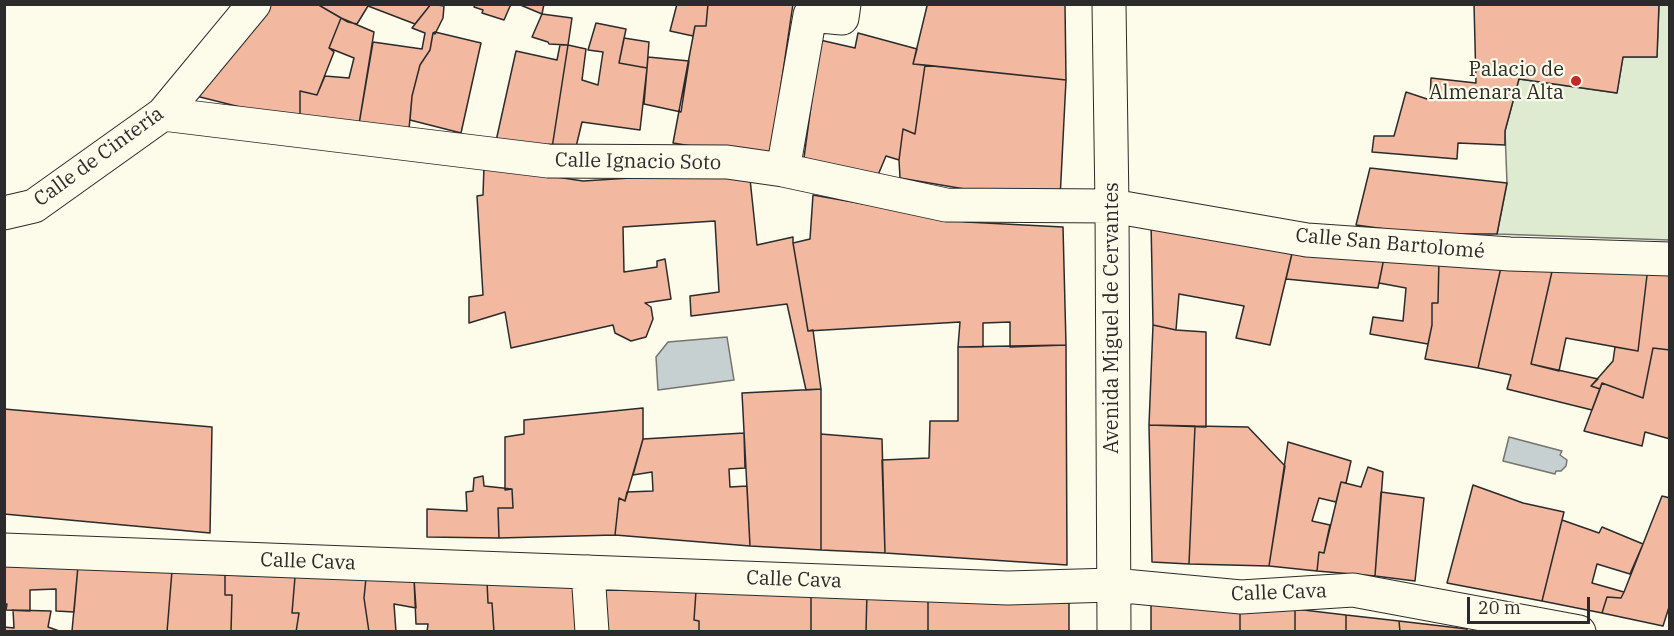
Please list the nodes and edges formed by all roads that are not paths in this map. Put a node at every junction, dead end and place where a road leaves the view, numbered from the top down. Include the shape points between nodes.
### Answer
1 (254, 4) edge
2 (844, 4) edge
3 (1109, 4) edge
4 (163, 114) junction
5 (783, 170) junction
6 (1112, 206) junction
7 (4, 213) edge
8 (1670, 259) edge
9 (4, 550) edge
10 (588, 572) junction
11 (1113, 585) junction
12 (592, 632) edge
13 (1114, 632) edge
14 (1579, 632) edge

1 - 4 street, Calle de Cintería
2 - 5 street via 842,18 810,15
3 - 6 street, Avenida Miguel de Cervantes
4 - 5 street, Calle Ignacio Soto via 548,161 727,162
4 - 7 street, Calle de Cintería via 34,206
5 - 6 street, Calle Ignacio Soto via 946,205
6 - 8 street, Calle San Bartolomé via 1307,240 1510,254
6 - 11 street, Avenida Miguel de Cervantes
9 - 10 street, Calle Cava
10 - 11 street, Calle Cava via 1008,588
10 - 12 street
11 - 13 street, Avenida Miguel de Cervantes
11 - 14 street, Calle Cava via 1241,597 1353,590

